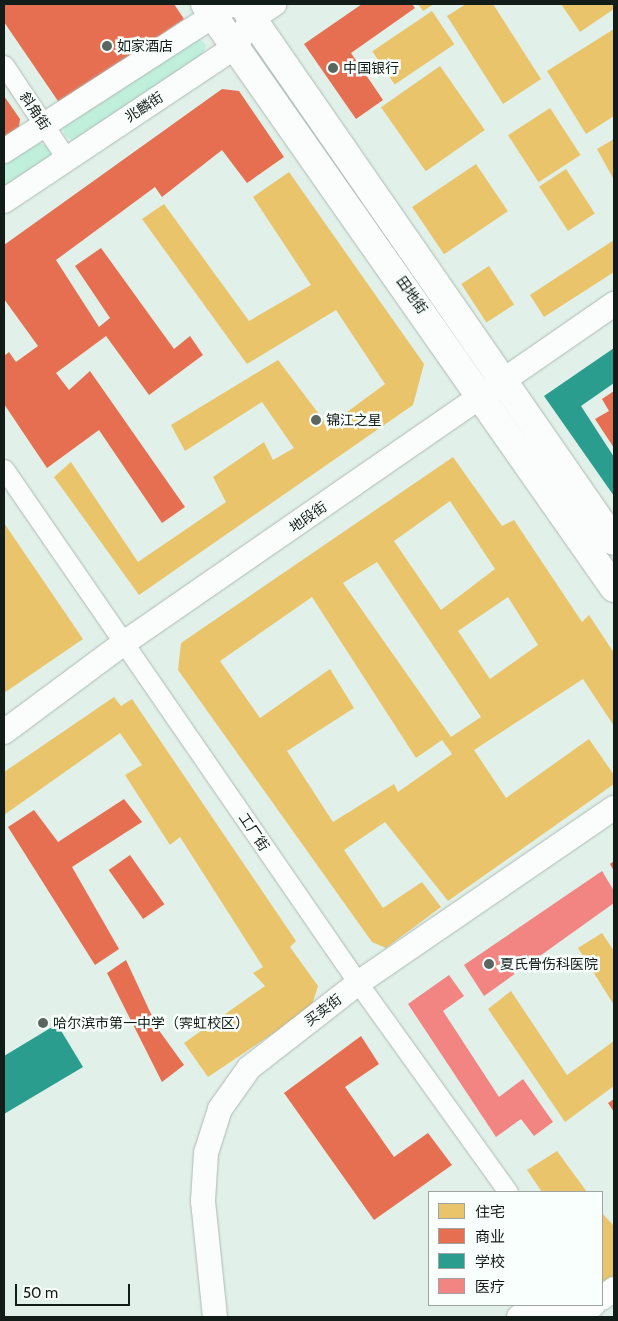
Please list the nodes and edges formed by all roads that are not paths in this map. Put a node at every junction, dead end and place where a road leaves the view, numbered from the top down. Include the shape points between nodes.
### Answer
1 (236, 8) edge
2 (235, 47) junction
3 (4, 65) edge
4 (44, 124) junction
5 (4, 151) edge
6 (66, 158) junction
7 (4, 201) edge
8 (614, 304) edge
9 (506, 380) junction
10 (483, 396) junction
11 (4, 468) edge
12 (614, 541) edge
13 (614, 588) edge
14 (124, 643) junction
15 (4, 732) edge
16 (614, 808) edge
17 (358, 983) junction
18 (507, 1191) edge
19 (614, 1290) edge
20 (603, 1299) edge
21 (593, 1308) edge
22 (215, 1317) edge
23 (519, 1317) edge

1 - 2 highway, 田地街
1 - 2 main road, 兆麟街
1 - 4 main road
1 - 9 highway, 田地街
2 - 6 main road, 兆麟街
2 - 10 highway, 田地街
3 - 4 street, 斜角街
4 - 5 main road
4 - 6 street, 斜角街
6 - 7 main road, 兆麟街
8 - 9 main road, 地段街
9 - 10 main road, 地段街
9 - 12 highway, 田地街
10 - 13 highway, 田地街
10 - 14 main road, 地段街
11 - 14 street, 工厂街
14 - 15 main road, 地段街
14 - 17 street, 工厂街
16 - 17 main road, 买卖街
17 - 18 street, 工厂街
17 - 22 main road, 买卖街 via 249,1068 220,1109 206,1153 203,1201
19 - 20 main road
21 - 23 main road

